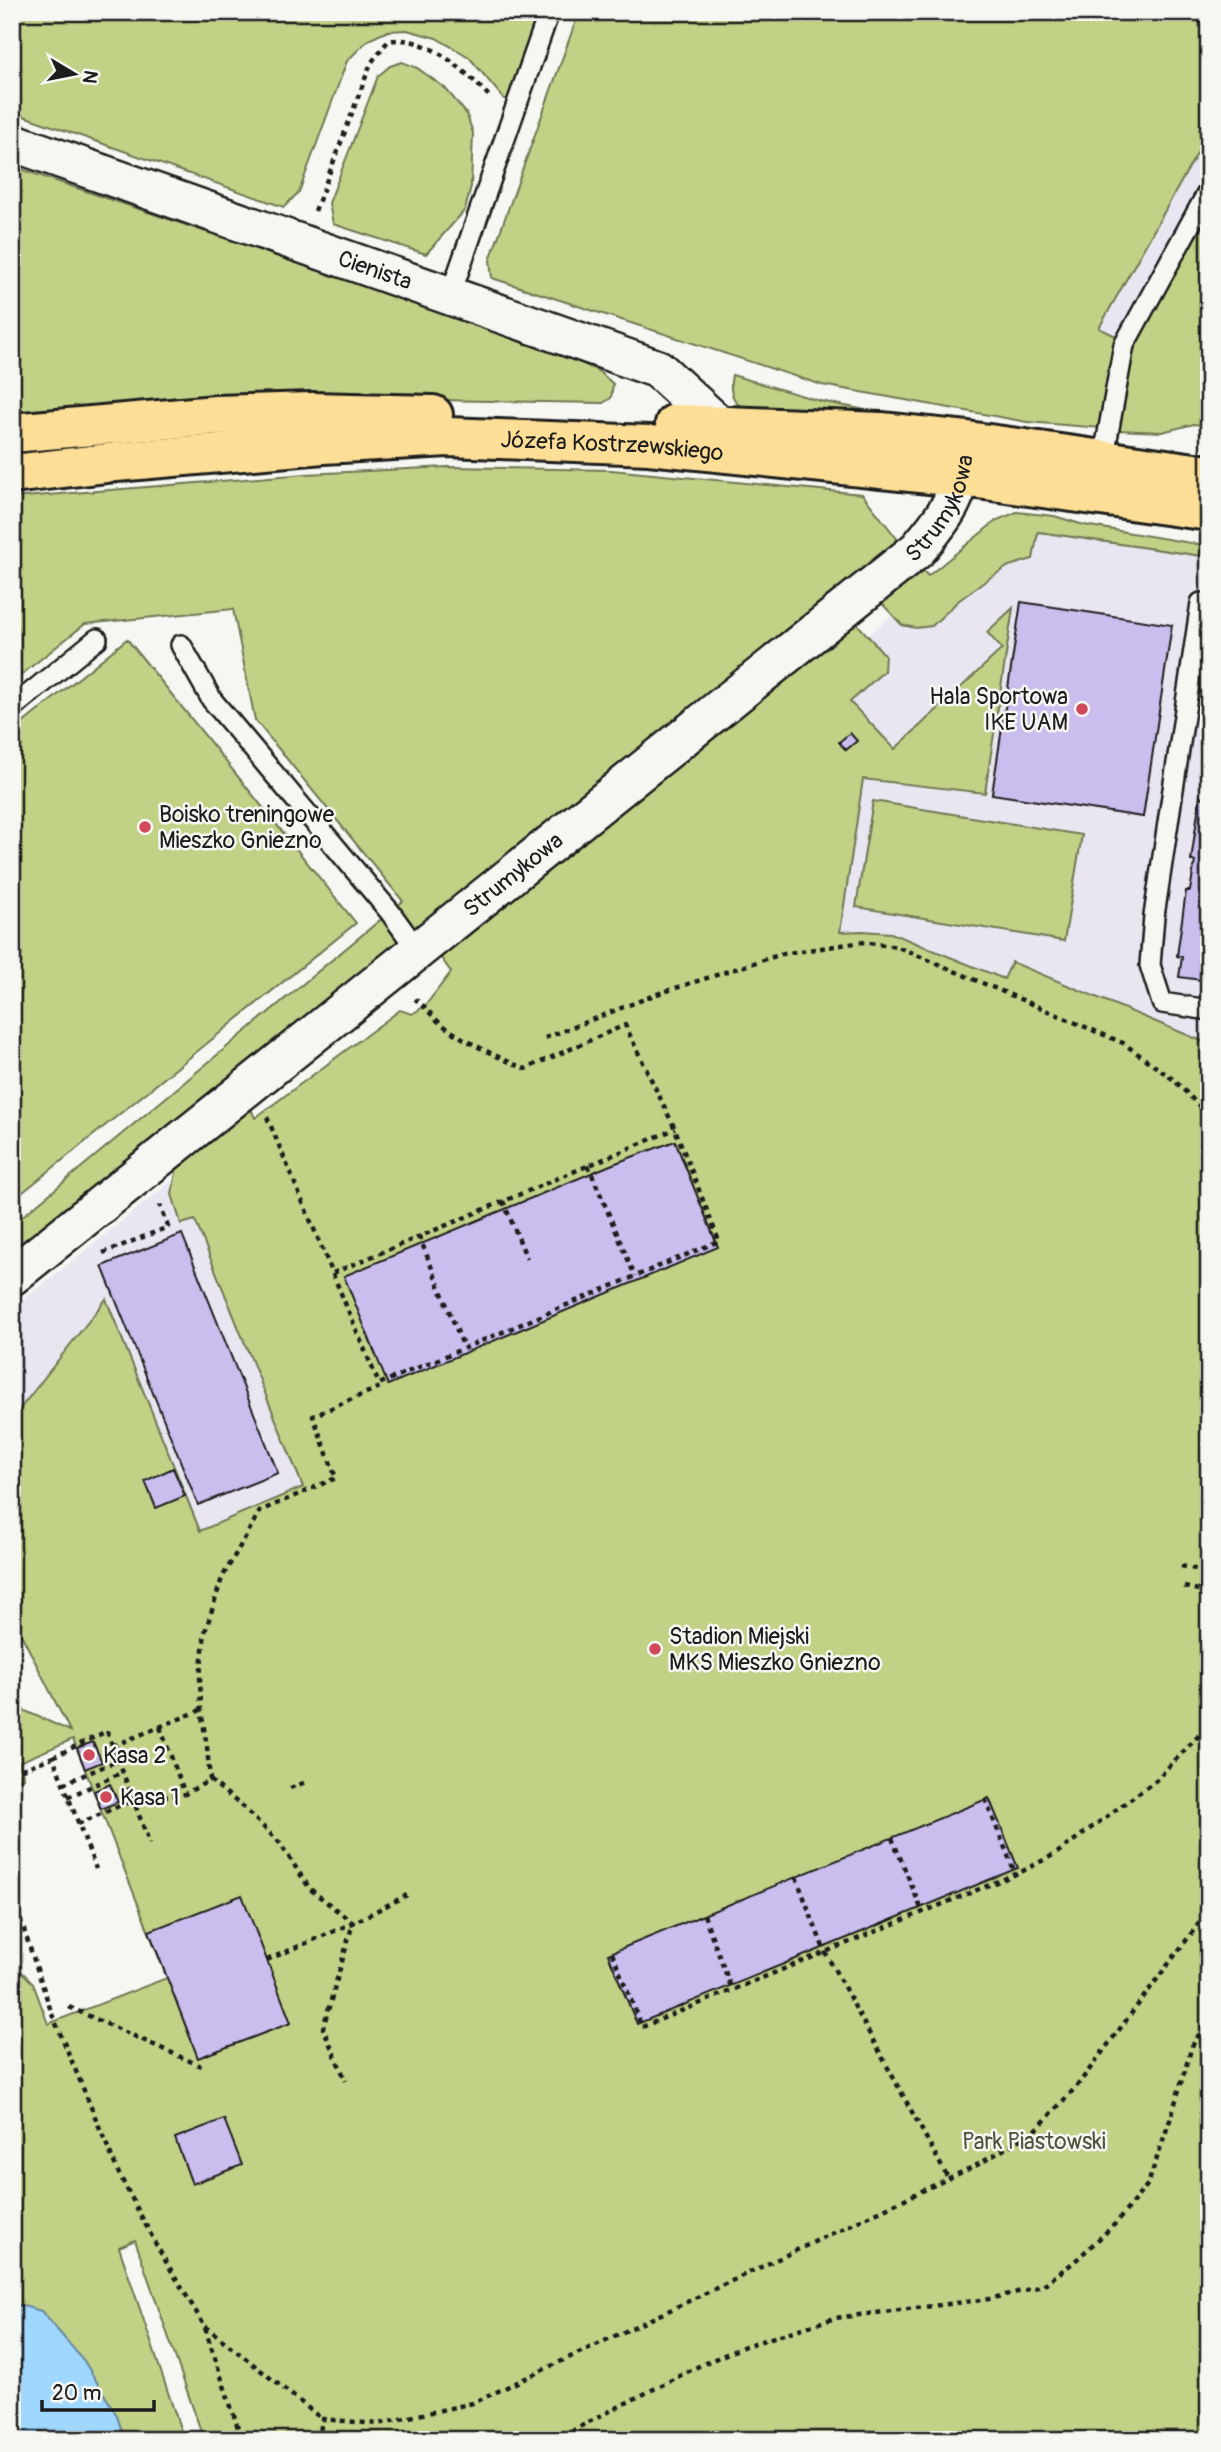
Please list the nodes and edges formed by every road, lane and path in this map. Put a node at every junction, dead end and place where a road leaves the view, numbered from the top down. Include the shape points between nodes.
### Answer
1 (549, 12) edge
2 (1170, 12) edge
3 (1209, 24) edge
4 (511, 120) junction
5 (12, 142) edge
6 (1209, 190) edge
7 (315, 212) dead end
8 (450, 296) junction
9 (719, 425) junction
10 (12, 433) edge
11 (965, 459) junction
12 (1103, 461) junction
13 (12, 474) edge
14 (1209, 475) edge
15 (1209, 511) edge
16 (1201, 603) dead end
17 (97, 639) dead end
18 (181, 645) dead end
19 (12, 708) edge
20 (418, 951) junction
21 (382, 979) junction
22 (1209, 1010) edge
23 (545, 1038) dead end
24 (253, 1084) junction
25 (1209, 1116) edge
26 (675, 1129) junction
27 (588, 1166) junction
28 (503, 1201) junction
29 (419, 1236) junction
30 (527, 1259) dead end
31 (333, 1273) junction
32 (12, 1276) edge
33 (635, 1276) junction
34 (464, 1348) junction
35 (379, 1384) junction
36 (1181, 1566) dead end
37 (1209, 1572) edge
38 (1184, 1587) dead end
39 (1209, 1592) edge
40 (201, 1710) junction
41 (1209, 1725) edge
42 (160, 1727) junction
43 (113, 1746) junction
44 (53, 1757) junction
45 (119, 1760) junction
46 (123, 1772) junction
47 (12, 1773) edge
48 (210, 1780) junction
49 (306, 1782) dead end
50 (63, 1784) junction
51 (290, 1787) dead end
52 (184, 1794) junction
53 (68, 1797) junction
54 (133, 1800) junction
55 (985, 1800) dead end
56 (78, 1824) junction
57 (892, 1838) dead end
58 (150, 1844) dead end
59 (96, 1869) dead end
60 (1016, 1875) junction
61 (796, 1877) dead end
62 (407, 1895) dead end
63 (13, 1900) edge
64 (1209, 1910) edge
65 (923, 1913) junction
66 (704, 1915) dead end
67 (353, 1923) junction
68 (825, 1952) junction
69 (612, 1953) dead end
70 (267, 1960) dead end
71 (732, 1990) junction
72 (69, 2007) dead end
73 (1209, 2018) edge
74 (201, 2066) dead end
75 (346, 2081) dead end
76 (948, 2178) junction
77 (204, 2325) junction
78 (322, 2419) junction
79 (242, 2440) edge
80 (318, 2440) edge
81 (565, 2440) edge

1 - 4 lane
2 - 3 path
4 - 7 path via 463,69 437,52 401,38 388,41 371,63
4 - 8 lane
5 - 8 street, Cienista
6 - 12 lane via 1124,345
8 - 9 street, Cienista via 658,369
9 - 10 main road, Józefa Kostrzewskiego via 312,412 216,415
9 - 11 main road, Józefa Kostrzewskiego via 881,432
11 - 12 main road, Józefa Kostrzewskiego
11 - 13 main road, Józefa Kostrzewskiego via 448,437 323,444
11 - 15 main road, Józefa Kostrzewskiego
11 - 20 street, Strumykowa via 942,521 917,550
12 - 14 main road, Józefa Kostrzewskiego
16 - 22 lane via 1150,965 1163,1003
17 - 19 lane
18 - 20 lane via 212,700
20 - 21 street, Strumykowa
21 - 24 street, Strumykowa
21 - 26 path via 491,1054 525,1069 625,1025
23 - 25 path via 657,994 782,954 862,942 898,947 1122,1043 1174,1080
24 - 31 path
24 - 32 street, Strumykowa
26 - 27 path
26 - 33 path via 719,1241
27 - 28 path
27 - 33 path
28 - 29 path
28 - 30 path
29 - 31 path
29 - 34 path
31 - 35 path
33 - 34 path
34 - 35 path
35 - 40 path via 313,1416 336,1478 260,1511 222,1578 205,1632
36 - 37 path
38 - 39 path
40 - 42 path
40 - 48 path
41 - 60 path via 1155,1781 1057,1853
42 - 43 path
42 - 52 path
43 - 44 path via 107,1731
43 - 45 path
44 - 47 path
44 - 50 path
45 - 46 path
45 - 50 path
46 - 53 path
46 - 54 path
48 - 52 path
48 - 67 path via 279,1842 310,1889
49 - 51 path
50 - 53 path
52 - 54 path
53 - 56 path
54 - 56 path
54 - 58 path
55 - 60 path
56 - 59 path
57 - 65 path
60 - 65 path
61 - 68 path
62 - 67 path
63 - 77 path via 52,2014 119,2174
64 - 76 path via 1077,2086 1035,2130
65 - 68 path
66 - 71 path
67 - 70 path
67 - 75 path via 323,2028
68 - 71 path
68 - 76 path
69 - 71 path via 642,2027
72 - 74 path
73 - 81 path via 1192,2046 1148,2185 1116,2222 1042,2286 989,2299 835,2318 745,2346 575,2429
76 - 78 path via 473,2403 378,2424
77 - 78 path
77 - 79 path
78 - 80 path

